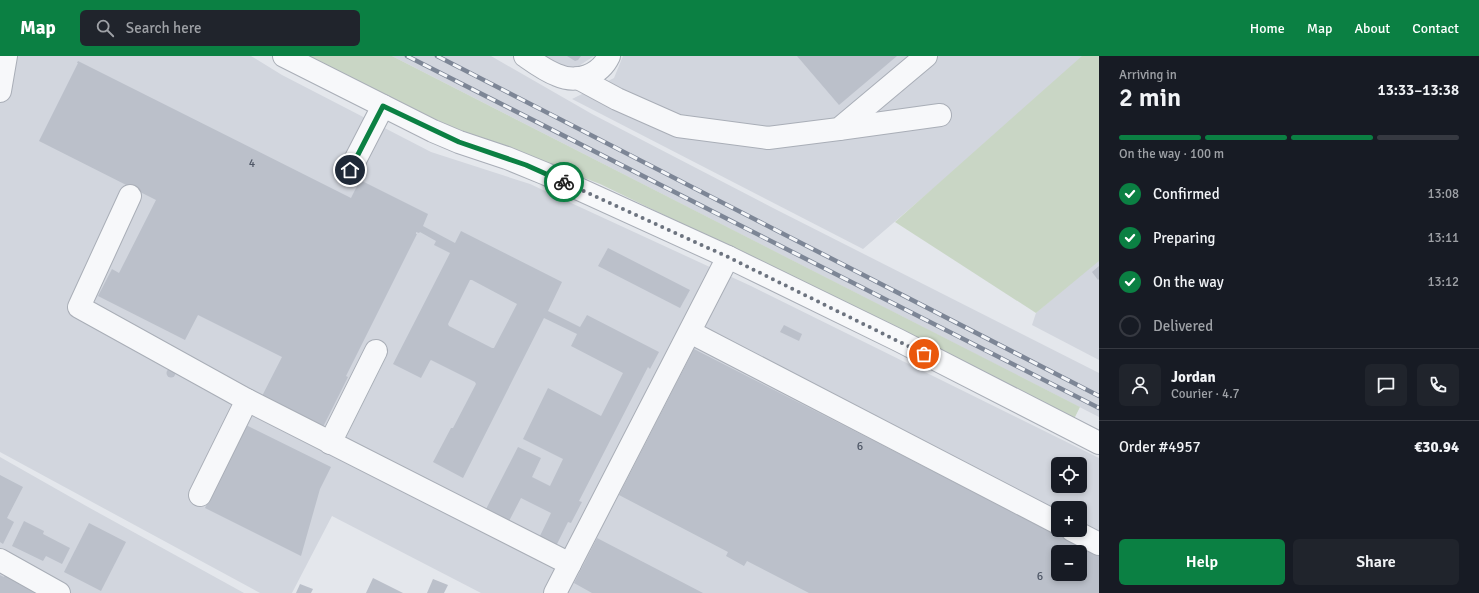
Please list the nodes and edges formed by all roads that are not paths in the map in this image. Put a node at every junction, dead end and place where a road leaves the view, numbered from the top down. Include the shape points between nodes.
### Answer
1 (6, 56) edge
2 (284, 56) edge
3 (525, 56) edge
4 (609, 56) edge
5 (926, 56) edge
6 (578, 78) junction
7 (0, 91) edge
8 (383, 106) junction
9 (940, 116) dead end
10 (839, 129) junction
11 (350, 170) dead end
12 (130, 196) dead end
13 (728, 257) junction
14 (690, 332) junction
15 (376, 351) dead end
16 (247, 400) junction
17 (330, 443) junction
18 (1099, 443) edge
19 (200, 495) dead end
20 (1051, 519) edge
21 (1086, 537) edge
22 (1099, 544) edge
23 (0, 560) edge
24 (570, 564) junction
25 (59, 593) edge
26 (556, 593) edge

1 - 7 street
2 - 8 street
3 - 6 street via 557,76
4 - 6 street via 601,68
5 - 10 street
6 - 10 street via 617,99 678,126 768,138
8 - 11 street
8 - 13 street via 459,142 546,174
9 - 10 street
12 - 16 street via 78,307
13 - 14 street
13 - 18 street
14 - 20 street
14 - 24 street
15 - 17 street
16 - 17 street
16 - 19 street
17 - 24 street
21 - 22 street
23 - 25 street
24 - 26 street

